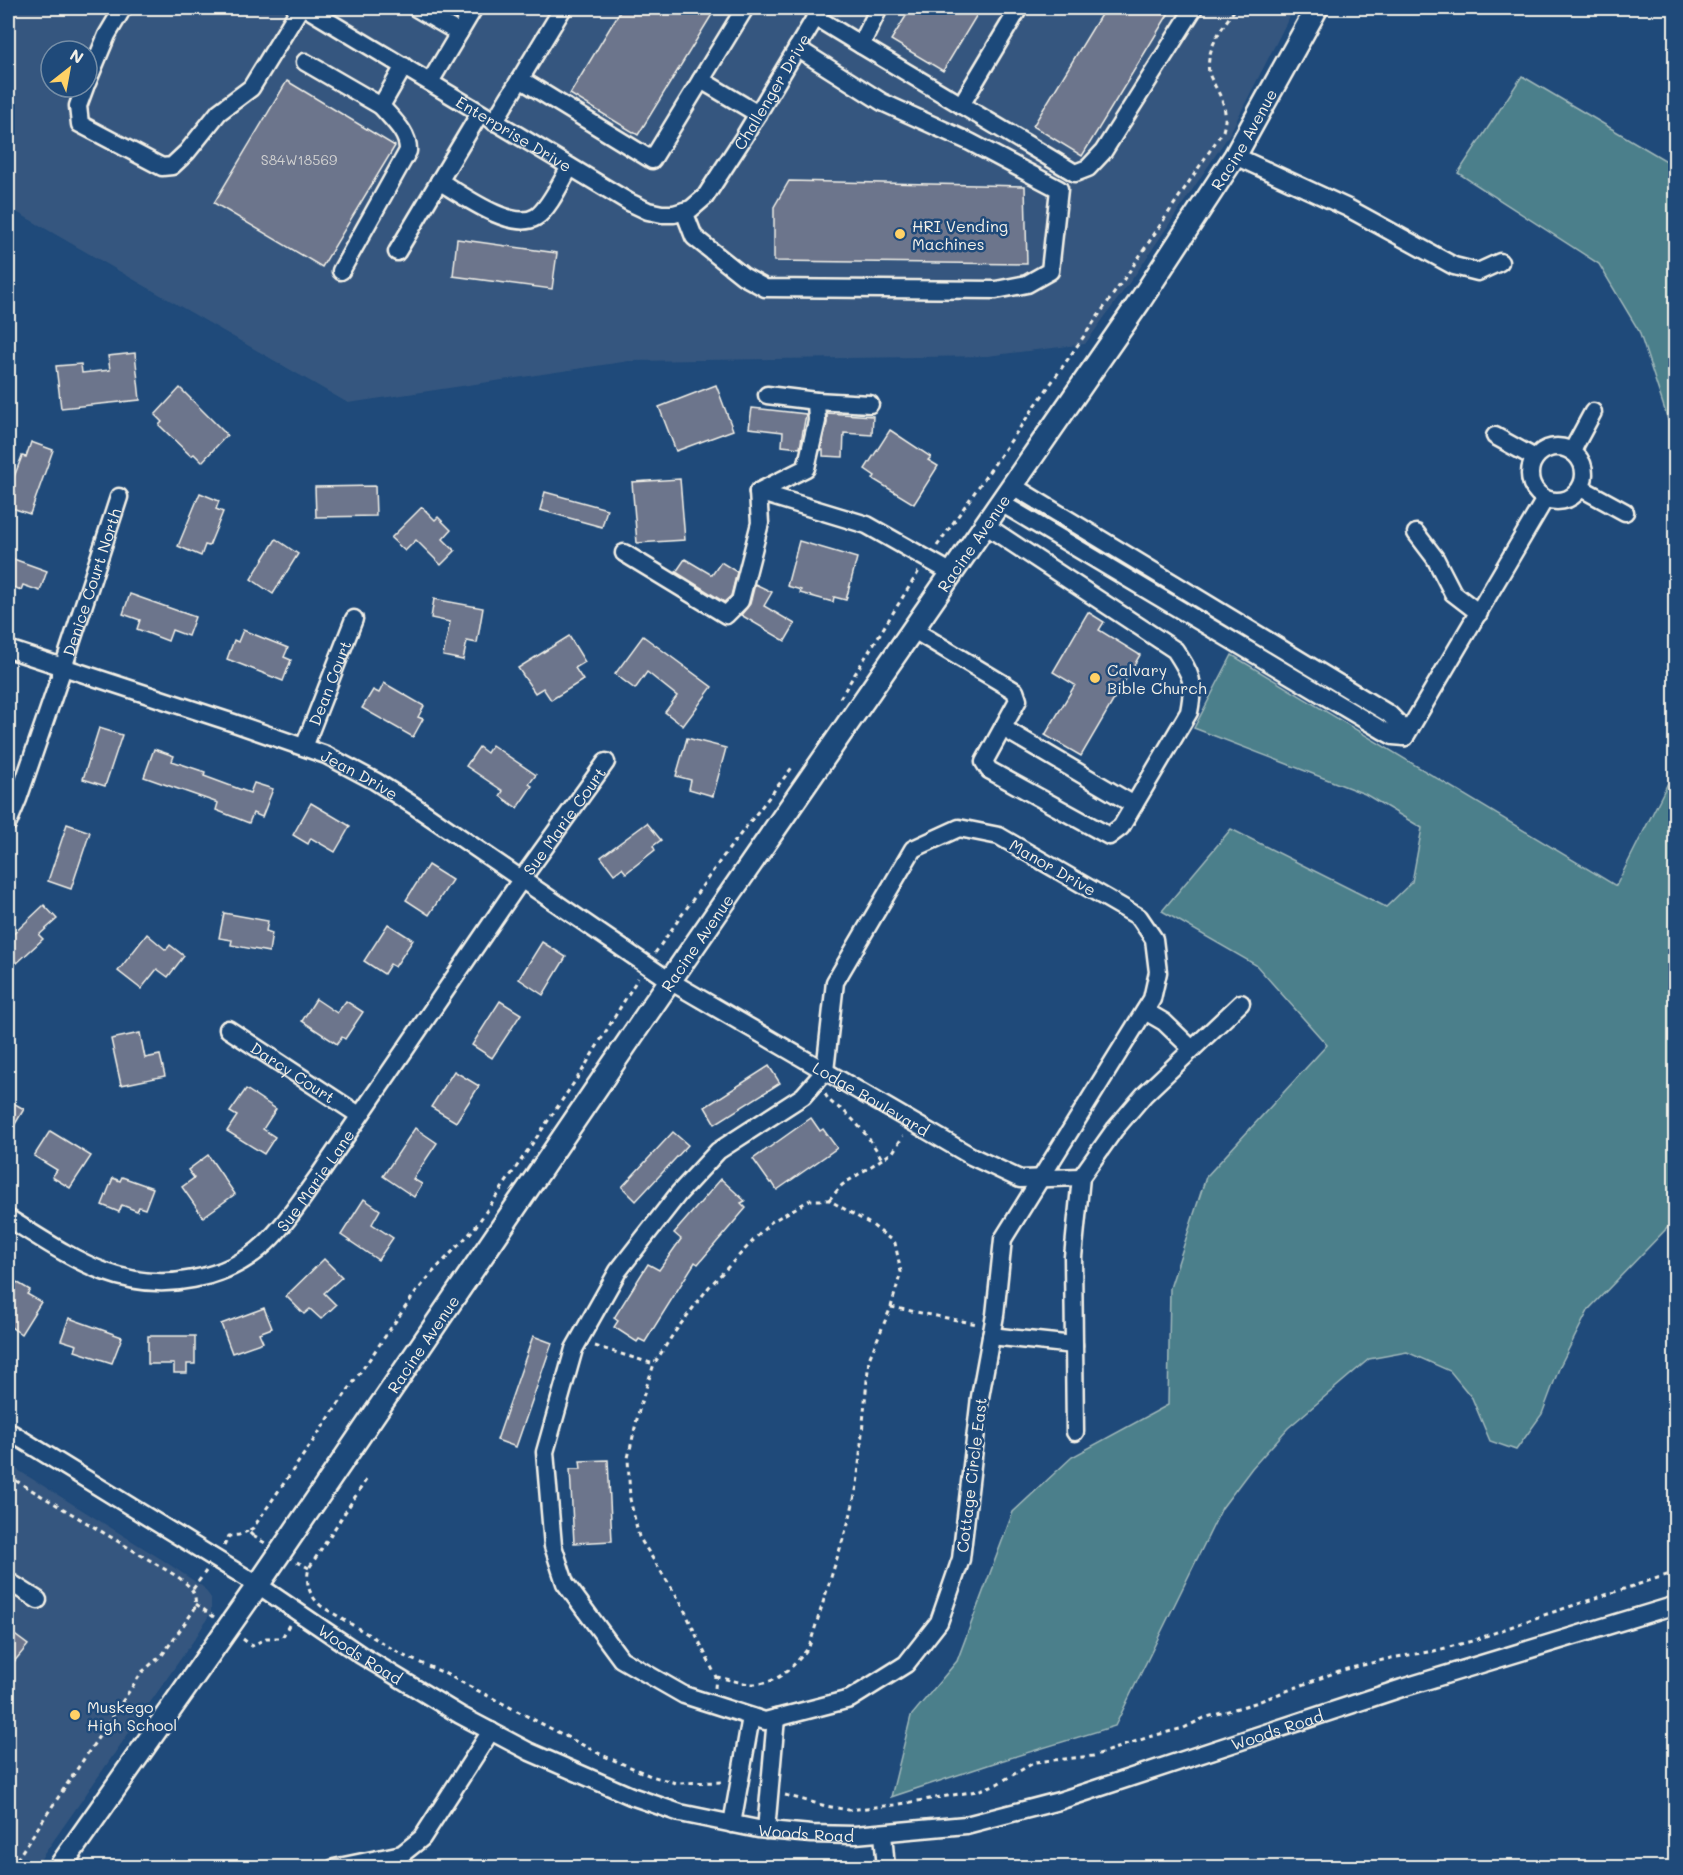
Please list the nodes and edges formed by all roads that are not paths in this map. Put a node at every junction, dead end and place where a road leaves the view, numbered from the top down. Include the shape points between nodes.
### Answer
1 (123, 8) edge
2 (300, 8) edge
3 (306, 8) edge
4 (416, 8) edge
5 (474, 8) edge
6 (563, 8) edge
7 (745, 8) edge
8 (879, 8) edge
9 (1019, 8) edge
10 (1194, 8) edge
11 (1317, 8) edge
12 (818, 13) edge
13 (459, 33) junction
14 (861, 45) junction
15 (797, 48) junction
16 (99, 54) edge
17 (305, 62) dead end
18 (404, 66) junction
19 (520, 79) junction
20 (701, 80) junction
21 (430, 82) junction
22 (81, 99) edge
23 (961, 105) junction
24 (381, 106) junction
25 (758, 114) junction
26 (487, 118) junction
27 (1235, 156) junction
28 (570, 167) junction
29 (439, 181) junction
30 (684, 211) junction
31 (397, 252) dead end
32 (1500, 262) dead end
33 (341, 271) dead end
34 (767, 395) dead end
35 (816, 401) junction
36 (870, 404) dead end
37 (1593, 412) dead end
38 (1495, 436) dead end
39 (1572, 451) junction
40 (1536, 458) junction
41 (1013, 486) junction
42 (1581, 488) junction
43 (758, 492) junction
44 (119, 497) dead end
45 (1545, 499) junction
46 (1001, 504) junction
47 (1625, 512) dead end
48 (985, 525) junction
49 (1416, 533) dead end
50 (624, 553) dead end
51 (952, 573) junction
52 (1479, 613) junction
53 (354, 619) dead end
54 (912, 629) junction
55 (8, 649) edge
56 (63, 668) junction
57 (1003, 728) junction
58 (1405, 737) junction
59 (304, 747) junction
60 (606, 762) dead end
61 (1134, 805) junction
62 (8, 823) edge
63 (521, 880) junction
64 (670, 981) junction
65 (1241, 1003) dead end
66 (1145, 1011) junction
67 (228, 1029) dead end
68 (1192, 1049) junction
69 (831, 1074) junction
70 (359, 1115) junction
71 (1081, 1177) junction
72 (1042, 1178) junction
73 (8, 1218) edge
74 (992, 1331) junction
75 (1074, 1345) junction
76 (8, 1431) edge
77 (1075, 1432) dead end
78 (8, 1581) edge
79 (258, 1585) junction
80 (38, 1600) dead end
81 (1676, 1605) edge
82 (764, 1719) junction
83 (491, 1731) junction
84 (732, 1824) junction
85 (766, 1830) junction
86 (883, 1834) junction
87 (59, 1868) edge
88 (334, 1868) edge
89 (886, 1868) edge

1 - 16 street
2 - 22 street via 251,88 219,112 172,166 162,167 80,124
3 - 18 street, Enterprise Drive
4 - 13 street
5 - 13 street
6 - 19 street
7 - 20 street
8 - 14 street
9 - 23 street
10 - 23 street via 1103,152 1088,168 1075,173
11 - 27 main road, Racine Avenue
12 - 14 street
12 - 15 street, Challenger Drive
13 - 21 street
14 - 23 street
15 - 25 street, Challenger Drive
15 - 30 street via 882,102 1059,189 1050,271 1027,284 996,290 765,288 743,276 694,237
17 - 24 street
18 - 21 street, Enterprise Drive
18 - 24 street
19 - 20 street via 652,160
19 - 26 street
20 - 25 street
21 - 26 street, Enterprise Drive
24 - 33 street via 409,142 408,151
25 - 30 street, Challenger Drive via 705,197
26 - 28 street, Enterprise Drive
26 - 29 street
27 - 32 street via 1348,208 1454,266 1478,272
27 - 41 main road, Racine Avenue
28 - 29 street via 545,207 536,217 523,221 506,219
28 - 30 street, Enterprise Drive via 648,211
29 - 31 street
34 - 35 street
35 - 36 street
35 - 43 street via 817,421 806,468
37 - 39 street
38 - 40 street
39 - 40 street via 1554,447
39 - 42 street via 1583,466
40 - 45 street via 1530,478 1537,493
41 - 46 main road, Racine Avenue
41 - 58 street via 1389,714
42 - 45 street via 1563,501
42 - 47 street
43 - 50 street via 760,523 740,601 726,615
43 - 51 street via 867,525
44 - 56 street, Denice Court North
45 - 52 street
46 - 48 main road, Racine Avenue
46 - 58 street via 1382,730
48 - 51 main road, Racine Avenue
48 - 61 street via 1175,650 1190,674 1193,692 1189,712
49 - 52 street via 1453,592
51 - 54 main road, Racine Avenue
52 - 58 street
53 - 59 street, Dean Court
54 - 57 street via 1015,691 1018,700
54 - 64 main road, Racine Avenue
55 - 56 street, Jean Drive
56 - 59 street, Jean Drive
56 - 62 street, Denice Court North
57 - 61 street
57 - 61 street via 984,762 989,770 1109,836 1121,827
59 - 63 street, Jean Drive via 375,781
60 - 63 street, Sue Marie Court
63 - 64 street, Jean Drive
63 - 70 street, Sue Marie Lane
64 - 69 street, Lodge Boulevard
64 - 79 main road, Racine Avenue
65 - 68 street
66 - 68 street via 1164,1022
66 - 69 street, Manor Drive via 1158,972 1154,939 1139,917 999,836 958,828 913,849 835,982
66 - 72 street, Manor Drive
67 - 70 street, Darcy Court
68 - 71 street via 1144,1095
69 - 72 street, Lodge Boulevard via 971,1156 1020,1179
69 - 82 street via 718,1151 679,1193 618,1271 574,1349 545,1452 553,1546 565,1583 621,1659 684,1695
70 - 73 street, Sue Marie Lane via 291,1214 266,1243 234,1266 204,1277 176,1283 127,1280 90,1266
71 - 72 street, Lodge Boulevard
71 - 75 street via 1073,1257
72 - 74 street, Cottage Circle East via 1003,1239
74 - 75 street
74 - 82 street, Cottage Circle East via 961,1559 939,1622 906,1664 850,1699
75 - 77 street
76 - 79 street, Woods Road
78 - 80 street
79 - 83 street, Woods Road via 361,1655
79 - 87 main road, Racine Avenue
81 - 86 street, Woods Road via 1339,1708 1059,1801 966,1825
82 - 84 street
82 - 85 street
83 - 84 street, Woods Road via 631,1796 680,1813
83 - 88 street via 422,1838 402,1854
84 - 85 street, Woods Road
85 - 86 street, Woods Road
86 - 89 street

